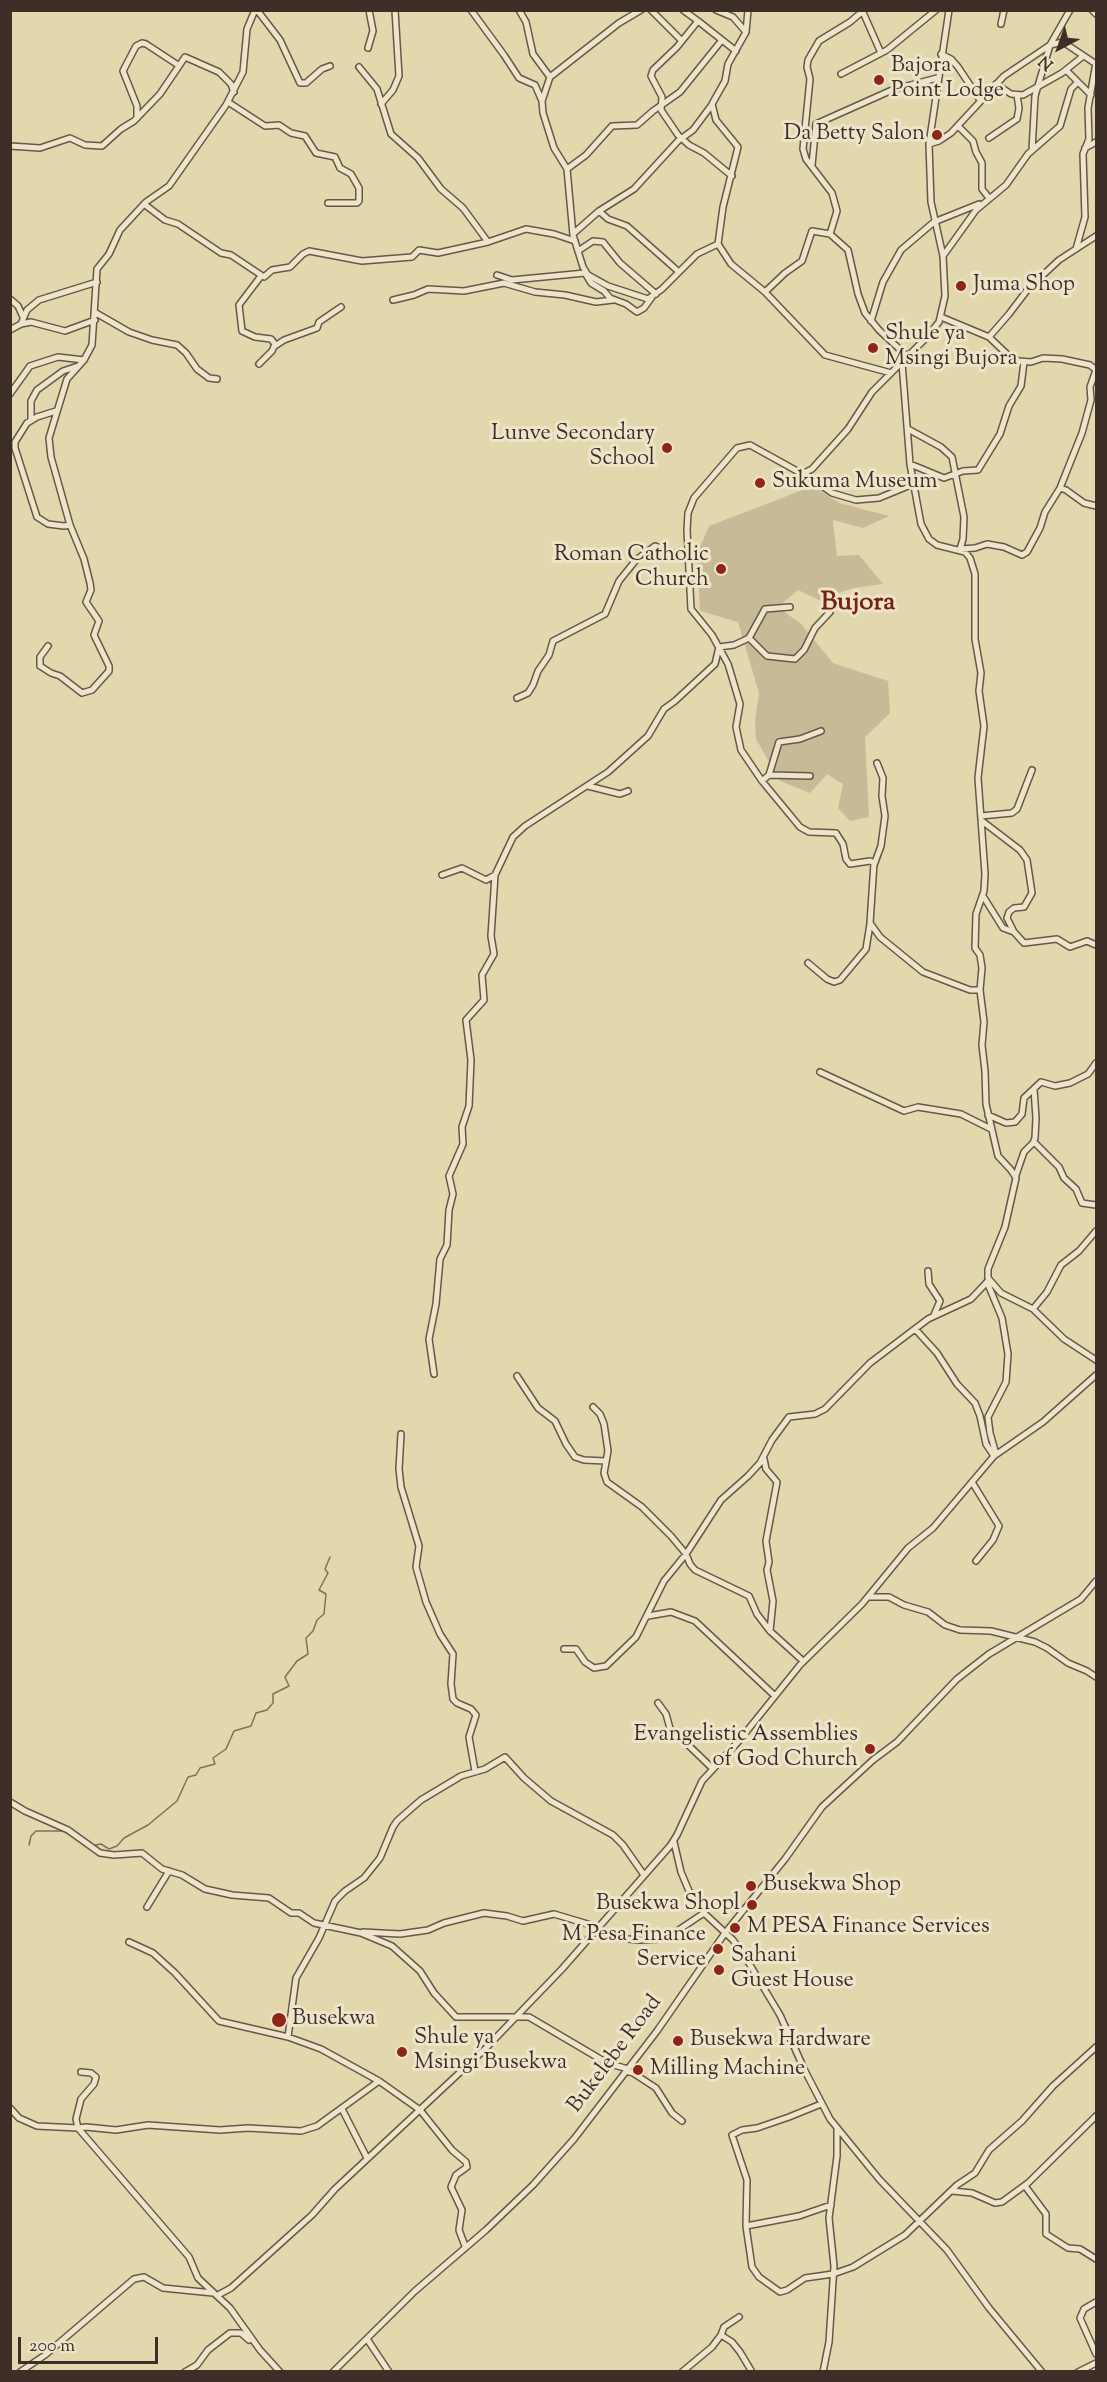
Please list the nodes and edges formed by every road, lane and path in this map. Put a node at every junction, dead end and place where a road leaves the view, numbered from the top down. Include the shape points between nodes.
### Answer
1 (256, 10) edge
2 (369, 10) edge
3 (395, 10) edge
4 (471, 10) edge
5 (519, 10) edge
6 (651, 10) edge
7 (683, 10) edge
8 (716, 10) edge
9 (748, 10) edge
10 (936, 10) edge
11 (1004, 10) edge
12 (1070, 10) edge
13 (1092, 10) edge
14 (640, 11) edge
15 (863, 11) edge
16 (948, 11) edge
17 (1096, 14) edge
18 (698, 21) junction
19 (1001, 24) dead end
20 (746, 32) junction
21 (722, 40) junction
22 (682, 41) junction
23 (1050, 45) junction
24 (368, 48) dead end
25 (736, 51) junction
26 (881, 53) junction
27 (941, 54) junction
28 (1082, 57) junction
29 (1096, 64) edge
30 (178, 65) junction
31 (330, 66) dead end
32 (359, 67) dead end
33 (1066, 70) junction
34 (841, 74) dead end
35 (550, 77) junction
36 (938, 78) junction
37 (1078, 82) junction
38 (996, 84) junction
39 (1038, 88) junction
40 (234, 92) junction
41 (1017, 95) junction
42 (1091, 95) junction
43 (980, 100) junction
44 (542, 101) junction
45 (228, 102) junction
46 (381, 104) junction
47 (712, 104) junction
48 (661, 105) junction
49 (137, 118) junction
50 (805, 122) junction
51 (816, 124) junction
52 (958, 126) junction
53 (989, 138) dead end
54 (681, 139) junction
55 (1096, 142) edge
56 (929, 144) junction
57 (10, 146) edge
58 (1085, 148) junction
59 (1032, 150) junction
60 (812, 166) junction
61 (567, 169) junction
62 (732, 176) junction
63 (989, 198) junction
64 (328, 203) dead end
65 (983, 203) junction
66 (144, 204) junction
67 (599, 211) junction
68 (934, 222) junction
69 (830, 234) junction
70 (1096, 236) edge
71 (574, 238) junction
72 (488, 242) junction
73 (718, 244) junction
74 (1076, 249) junction
75 (578, 251) junction
76 (942, 256) junction
77 (679, 272) junction
78 (585, 273) junction
79 (497, 274) dead end
80 (261, 276) junction
81 (97, 282) junction
82 (765, 292) junction
83 (654, 295) junction
84 (10, 299) edge
85 (393, 300) dead end
86 (613, 300) junction
87 (341, 307) dead end
88 (95, 317) junction
89 (941, 317) junction
90 (871, 321) junction
91 (24, 322) junction
92 (10, 330) edge
93 (988, 337) junction
94 (275, 346) junction
95 (908, 357) junction
96 (1024, 362) junction
97 (82, 363) junction
98 (902, 363) junction
99 (259, 364) dead end
100 (891, 373) junction
101 (217, 379) dead end
102 (10, 394) edge
103 (1094, 401) edge
104 (56, 411) junction
105 (31, 419) junction
106 (908, 429) junction
107 (10, 436) edge
108 (15, 442) junction
109 (910, 464) junction
110 (804, 473) junction
111 (956, 473) junction
112 (913, 484) junction
113 (1060, 488) junction
114 (1096, 506) edge
115 (70, 525) junction
116 (960, 549) junction
117 (688, 554) junction
118 (790, 606) dead end
119 (830, 612) dead end
120 (749, 638) junction
121 (48, 646) dead end
122 (719, 647) junction
123 (518, 698) dead end
124 (821, 731) dead end
125 (877, 763) dead end
126 (1032, 770) dead end
127 (769, 775) junction
128 (810, 776) dead end
129 (762, 781) junction
130 (588, 786) junction
131 (628, 792) dead end
132 (982, 818) junction
133 (874, 865) junction
134 (442, 875) dead end
135 (495, 875) junction
136 (983, 896) junction
137 (870, 923) junction
138 (1014, 932) junction
139 (1096, 945) edge
140 (808, 963) dead end
141 (980, 990) junction
142 (1096, 1063) edge
143 (820, 1072) dead end
144 (1034, 1089) junction
145 (988, 1115) junction
146 (992, 1129) junction
147 (1034, 1142) junction
148 (1016, 1175) junction
149 (1096, 1205) edge
150 (1096, 1231) edge
151 (928, 1271) dead end
152 (988, 1281) junction
153 (1033, 1309) junction
154 (933, 1317) junction
155 (916, 1330) junction
156 (1096, 1360) edge
157 (434, 1374) dead end
158 (1096, 1375) edge
159 (517, 1376) dead end
160 (593, 1407) dead end
161 (401, 1434) dead end
162 (995, 1455) junction
163 (764, 1457) junction
164 (606, 1461) junction
165 (972, 1482) junction
166 (686, 1554) junction
167 (976, 1561) dead end
168 (1096, 1581) edge
169 (869, 1597) junction
170 (648, 1616) junction
171 (770, 1630) junction
172 (1017, 1638) junction
173 (564, 1649) dead end
174 (804, 1661) junction
175 (1096, 1677) edge
176 (776, 1696) junction
177 (658, 1703) dead end
178 (712, 1768) junction
179 (475, 1771) junction
180 (10, 1802) edge
181 (674, 1841) junction
182 (169, 1871) junction
183 (644, 1875) junction
184 (147, 1907) dead end
185 (704, 1913) junction
186 (323, 1926) junction
187 (597, 1930) junction
188 (362, 1933) junction
189 (725, 1933) junction
190 (129, 1942) dead end
191 (516, 2016) junction
192 (288, 2037) junction
193 (1096, 2047) edge
194 (627, 2070) junction
195 (81, 2072) dead end
196 (379, 2081) junction
197 (821, 2104) junction
198 (10, 2108) edge
199 (342, 2109) junction
200 (420, 2110) junction
201 (1096, 2116) edge
202 (682, 2121) dead end
203 (78, 2128) junction
204 (836, 2128) junction
205 (367, 2158) junction
206 (1025, 2186) junction
207 (952, 2191) junction
208 (831, 2205) junction
209 (921, 2222) junction
210 (746, 2226) junction
211 (465, 2246) junction
212 (1096, 2259) edge
213 (833, 2274) junction
214 (216, 2294) junction
215 (1096, 2301) edge
216 (739, 2317) dead end
217 (721, 2335) junction
218 (367, 2339) junction
219 (255, 2344) junction
220 (1096, 2354) edge
221 (1096, 2363) edge
222 (24, 2371) edge
223 (185, 2372) edge
224 (280, 2372) edge
225 (333, 2372) edge
226 (389, 2372) edge
227 (682, 2372) edge
228 (752, 2372) edge
229 (822, 2372) edge
230 (1042, 2372) edge
231 (1078, 2372) edge

1 - 31 street via 280,40 300,83
1 - 40 street via 247,29 243,72
2 - 24 street via 373,31
3 - 46 street via 399,76
4 - 44 street via 519,78 535,85
5 - 35 street via 526,22 533,54
6 - 22 street
7 - 18 street
8 - 20 street via 733,18
9 - 20 street
10 - 26 street
11 - 19 street
12 - 23 street
13 - 17 street
14 - 35 street
15 - 26 street
15 - 50 street via 819,41 808,60
16 - 27 street
18 - 21 street
18 - 22 street
20 - 25 street
21 - 25 street
21 - 48 street via 681,91
22 - 48 street via 652,72 651,78 662,97
23 - 28 street via 1063,42
23 - 38 street
23 - 39 street
25 - 47 street
26 - 34 street
27 - 36 street
27 - 43 street via 958,67
28 - 29 street
28 - 33 street
29 - 42 street
30 - 40 street via 185,57 199,62 221,73
30 - 49 street via 160,94
30 - 49 street via 146,44 136,46 123,71 137,106
32 - 46 street via 377,89
33 - 37 street
33 - 39 street
35 - 44 street
36 - 51 street via 892,90
36 - 56 street
37 - 42 street
37 - 59 street via 1071,89 1060,126
38 - 41 street
38 - 43 street
39 - 41 street
39 - 59 street
40 - 45 street
41 - 53 street via 1017,119
42 - 58 street
43 - 52 street
44 - 61 street via 554,148
45 - 64 street via 265,126 279,125 305,136 316,153 335,157 359,188 359,201
45 - 66 street via 169,186
46 - 72 street via 391,134 463,208
47 - 54 street via 693,130
47 - 62 street via 716,120 738,147
48 - 54 street
48 - 61 street via 637,125 612,126 586,156
49 - 57 street via 100,147 70,138 40,148
50 - 51 street
50 - 60 street via 803,155
51 - 60 street
52 - 56 street
52 - 63 street via 974,141 982,163 982,189
54 - 62 street
54 - 67 street via 634,189
55 - 58 street
56 - 68 street
58 - 74 street via 1084,217
59 - 63 street via 1006,185
60 - 69 street via 831,190 836,208
61 - 71 street
62 - 73 street
63 - 65 street
65 - 68 street
65 - 76 street
66 - 80 street
66 - 81 street via 118,233 109,254 97,268
67 - 71 street via 576,229
67 - 77 street via 627,226
68 - 76 street
68 - 90 street via 898,253 883,282
69 - 82 street via 811,232 801,262
69 - 90 street via 848,250 863,308
70 - 74 street
71 - 72 street via 531,229
71 - 75 street
72 - 80 street via 438,252 418,250 412,257 362,261 309,251 290,267
73 - 77 street via 702,251
73 - 82 street via 731,264
74 - 93 street via 1024,293
75 - 78 street
75 - 83 street via 593,242 603,242
76 - 89 street via 945,296
77 - 83 street
78 - 79 street via 512,280
78 - 83 street via 612,288 645,299
78 - 86 street via 591,283
80 - 94 street via 239,304 240,328 253,336 271,339
81 - 88 street
81 - 91 street via 45,297 27,310
82 - 100 street via 825,355
83 - 86 street via 639,312
84 - 91 street via 18,306
85 - 86 street via 428,289 464,291 504,283 596,302
87 - 94 street via 319,322 317,328
88 - 91 street via 65,331
88 - 97 street via 92,345
88 - 101 street via 152,340 177,345 197,369
89 - 93 street
89 - 95 street
90 - 95 street
91 - 92 street
93 - 96 street via 1010,357
94 - 99 street
95 - 98 street
96 - 103 street via 1053,358 1090,365 1096,373 1090,387
96 - 111 street via 1021,386 980,469
97 - 102 street via 58,357 30,366
97 - 104 street via 67,379
97 - 105 street via 37,390
98 - 100 street
98 - 106 street
100 - 110 street via 872,392 848,429
103 - 113 street
104 - 105 street
104 - 115 street via 49,433 51,458
105 - 108 street
106 - 109 street
106 - 111 street via 948,452
107 - 108 street
108 - 115 street via 37,517 48,524
109 - 111 street via 940,477 950,478
109 - 112 street
110 - 112 street via 832,493 856,500 879,498
110 - 117 street via 750,445 737,448 692,503
111 - 116 street via 964,517
112 - 116 street via 921,524 929,539 940,547
113 - 114 street
113 - 116 street via 1025,554 992,544
115 - 121 street via 88,575 91,591 86,602 99,621 94,635 109,671 92,690 82,693 40,666 40,657
116 - 132 street via 970,558 975,574 975,639 984,726 978,778
117 - 122 street via 691,609
117 - 123 street via 655,546 636,560 619,581 604,615 554,641 533,686
118 - 120 street via 765,609
119 - 120 street via 795,659 767,656
120 - 122 street
122 - 129 street via 739,699 739,746
122 - 130 street via 715,664 664,709 648,736
124 - 127 street via 779,742
125 - 133 street via 883,778 885,816
126 - 132 street via 1017,809
127 - 128 street
127 - 129 street
129 - 133 street via 800,827 809,832 836,832 848,863 870,861
130 - 131 street via 620,794
130 - 135 street via 515,835
132 - 136 street
132 - 138 street via 1027,860 1032,893 1024,907 1009,912 1007,918
133 - 137 street
134 - 135 street via 462,868 486,880
135 - 157 street via 493,960 482,975 484,999 466,1020 471,1060 469,1106 462,1126 463,1144 449,1176 453,1194 447,1245 440,1259 429,1339
136 - 138 street via 1001,927
136 - 141 street via 976,921 975,948 982,968
137 - 140 street via 866,949 840,980 827,979
137 - 141 street via 880,938 918,969 970,990
138 - 139 street via 1028,944 1057,939 1070,947 1087,941
141 - 145 street
142 - 144 street via 1088,1074 1070,1083 1055,1086 1043,1081
143 - 146 street via 904,1111 918,1107 961,1114
144 - 145 street via 1024,1098 1022,1114 1015,1122 1006,1123
144 - 147 street
145 - 146 street
146 - 148 street via 998,1156
147 - 148 street via 1024,1152
147 - 149 street via 1059,1167 1082,1203
148 - 152 street via 1002,1239 988,1269
150 - 153 street via 1061,1265
151 - 154 street via 928,1284 940,1301
152 - 153 street via 1005,1296
152 - 154 street via 964,1304
152 - 162 street via 1002,1318 1009,1374 988,1417
153 - 156 street via 1064,1339
154 - 155 street
155 - 162 street via 975,1403 986,1443
155 - 163 street via 870,1363 825,1409 789,1418
158 - 162 street via 1045,1421
159 - 164 street via 538,1408 555,1421 575,1457
160 - 164 street via 604,1424
161 - 179 street via 401,1487 419,1545 416,1567 426,1602 453,1654 453,1699 476,1715 469,1737
162 - 165 street
163 - 166 street via 721,1500
163 - 171 street via 766,1469 777,1482 766,1541 773,1601
164 - 166 street via 607,1482 642,1507
165 - 167 street via 999,1526
165 - 169 street via 933,1528 902,1554
166 - 170 street via 664,1581
166 - 171 street via 698,1572 749,1596
168 - 172 street, Bukelebe Road via 1081,1599
169 - 172 street via 889,1597 960,1630 991,1631
169 - 174 street
170 - 173 street via 633,1640 605,1668 589,1665 575,1649
170 - 176 street via 671,1612 695,1621
171 - 174 street
172 - 175 street via 1042,1645 1068,1664
172 - 189 street, Bukelebe Road via 957,1679 897,1742 822,1807
174 - 176 street
176 - 178 street
177 - 178 street via 671,1732
178 - 181 street via 698,1788
179 - 183 street via 505,1757 551,1801 613,1835
179 - 186 street via 453,1780 397,1821 380,1858 364,1878 340,1896
180 - 182 street via 68,1830 100,1853 142,1853 156,1866
181 - 183 street
181 - 185 street via 685,1882
182 - 184 street
182 - 186 street via 212,1891 269,1898 291,1913 299,1913
183 - 187 street
185 - 187 street via 659,1939 625,1940
185 - 189 street
186 - 188 street
186 - 192 street via 296,1978
187 - 188 street via 554,1914 523,1921 484,1913 428,1930
187 - 191 street
188 - 191 street via 397,1949 456,2017
189 - 194 street, Bukelebe Road
189 - 197 street via 738,1946 774,2004
190 - 192 street via 153,1953 219,2021
191 - 194 street via 533,2019 608,2064
191 - 200 street
192 - 196 street via 347,2061
193 - 207 street via 989,2150 975,2173
194 - 202 street via 656,2088
194 - 211 street, Bukelebe Road via 539,2179
195 - 203 street via 96,2077 79,2103
196 - 199 street
196 - 200 street
197 - 204 street
197 - 210 street via 732,2134 747,2180
198 - 203 street via 19,2118 37,2126
199 - 203 street via 317,2126 301,2130 148,2125 116,2130
199 - 205 street
200 - 205 street
200 - 211 street via 466,2162 467,2167 456,2175 451,2187 462,2210 459,2230
201 - 206 street
203 - 214 street via 189,2257 198,2278
204 - 208 street
204 - 209 street
205 - 214 street via 312,2215 231,2288
206 - 207 street via 998,2203 974,2193
206 - 212 street via 1046,2214 1046,2234
207 - 209 street
208 - 210 street via 799,2216
208 - 213 street
209 - 213 street via 860,2263
209 - 230 street
210 - 213 street via 752,2267 778,2291 787,2290 804,2278
211 - 218 street, Bukelebe Road
213 - 229 street via 829,2342
214 - 219 street
214 - 222 street via 163,2288 144,2277 134,2279
215 - 220 street via 1084,2309 1080,2318
216 - 217 street via 724,2327
217 - 227 street
217 - 228 street via 736,2347
218 - 225 street, Bukelebe Road
218 - 226 street
219 - 223 street via 241,2333 230,2333
219 - 224 street
221 - 231 street

